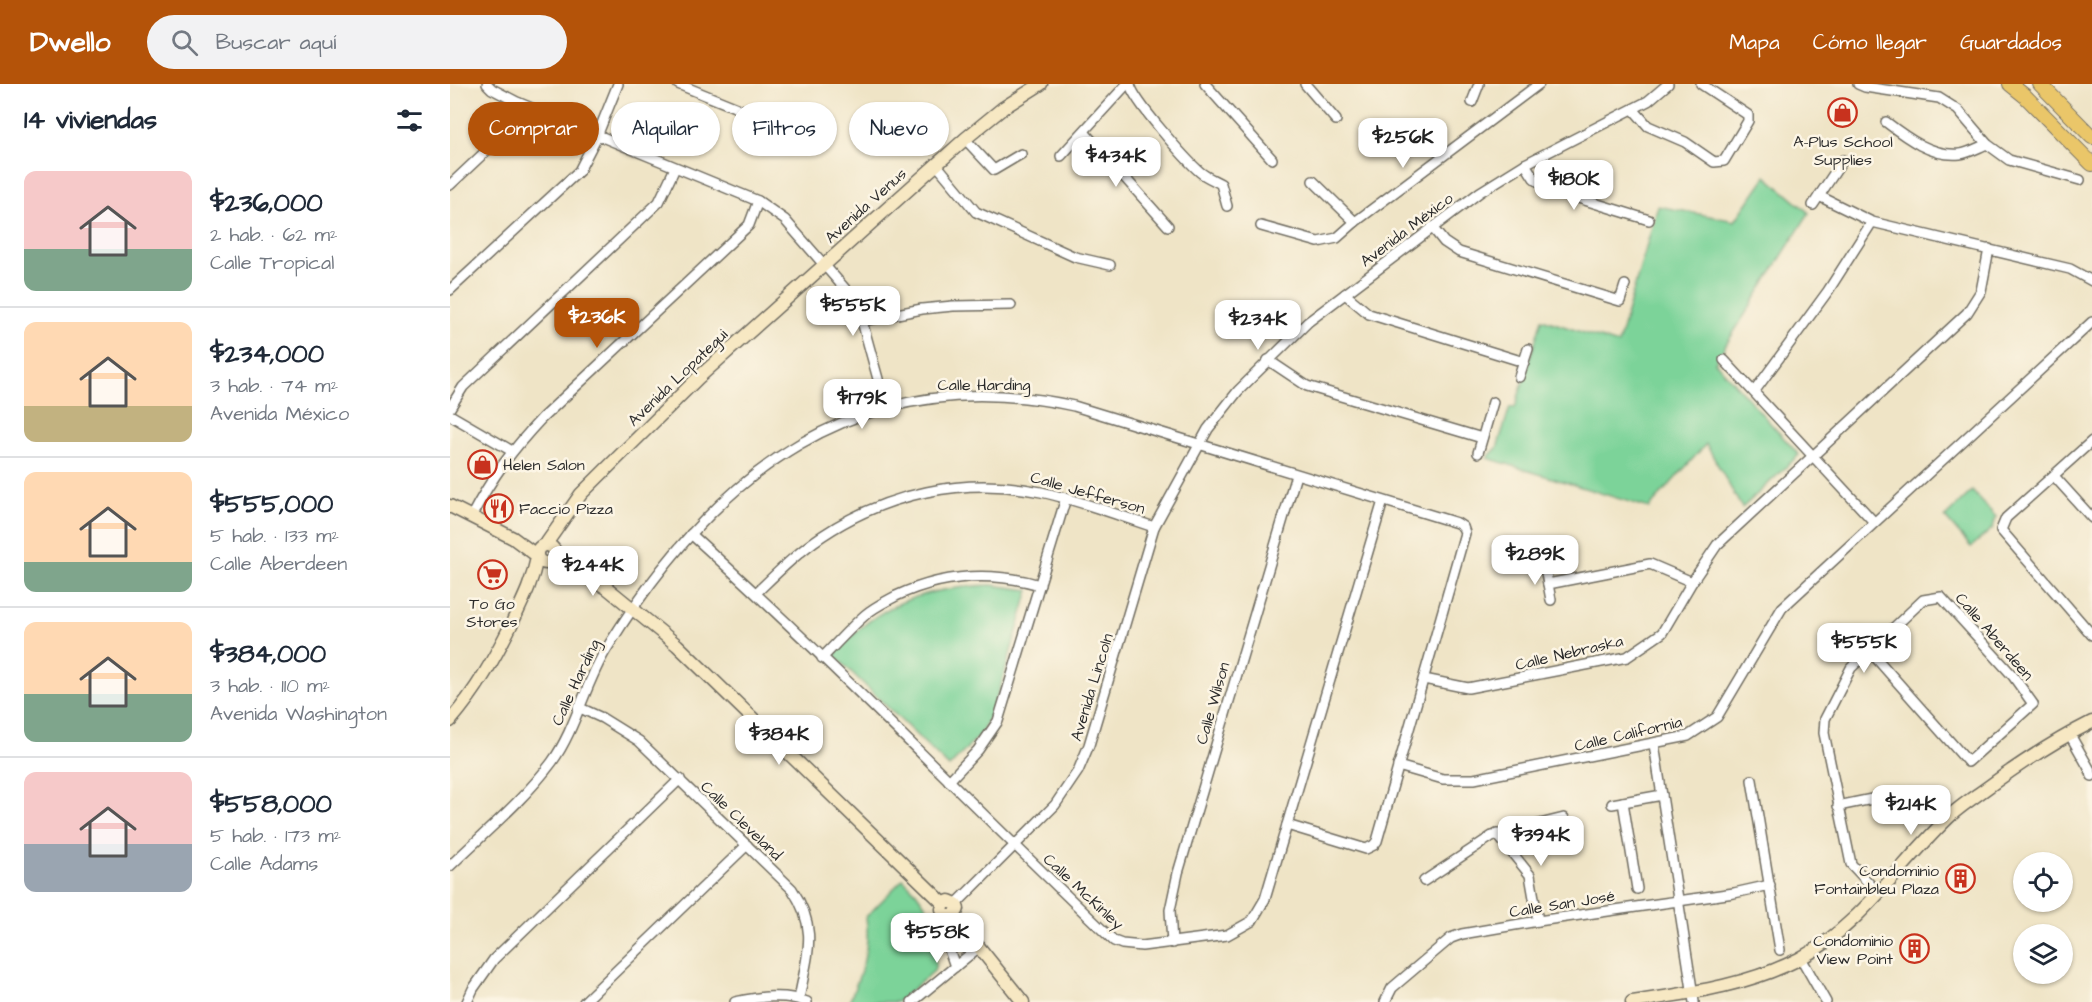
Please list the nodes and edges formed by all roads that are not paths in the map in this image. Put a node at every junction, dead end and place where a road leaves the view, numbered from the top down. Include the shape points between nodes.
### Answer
1 (487, 84) edge
2 (618, 84) edge
3 (678, 84) edge
4 (1041, 84) edge
5 (1128, 84) edge
6 (1205, 84) edge
7 (1305, 84) edge
8 (1479, 84) edge
9 (1539, 84) edge
10 (1668, 84) edge
11 (1701, 84) edge
12 (1858, 84) edge
13 (2010, 84) edge
14 (2040, 84) edge
15 (517, 102) edge
16 (1472, 102) dead end
17 (732, 106) edge
18 (1633, 109) junction
19 (1336, 120) dead end
20 (1886, 122) dead end
21 (599, 131) edge
22 (1084, 132) junction
23 (599, 137) edge
24 (2092, 137) edge
25 (965, 139) junction
26 (1987, 144) junction
27 (1021, 154) dead end
28 (481, 156) edge
29 (587, 156) edge
30 (1061, 156) dead end
31 (1272, 159) dead end
32 (1843, 160) dead end
33 (936, 164) junction
34 (1525, 164) junction
35 (2092, 164) edge
36 (675, 168) junction
37 (2080, 180) dead end
38 (1313, 181) dead end
39 (450, 185) edge
40 (758, 201) junction
41 (1227, 206) dead end
42 (1649, 220) dead end
43 (1356, 222) junction
44 (1872, 222) junction
45 (1168, 226) dead end
46 (1261, 226) dead end
47 (1432, 227) junction
48 (1989, 249) junction
49 (824, 264) junction
50 (1110, 265) dead end
51 (2092, 281) edge
52 (1625, 285) dead end
53 (450, 290) edge
54 (1345, 294) junction
55 (1011, 305) dead end
56 (862, 321) junction
57 (2092, 322) edge
58 (1528, 349) dead end
59 (1268, 360) junction
60 (1724, 360) dead end
61 (1524, 362) junction
62 (1519, 377) dead end
63 (1754, 392) junction
64 (1493, 402) dead end
65 (450, 408) edge
66 (886, 408) junction
67 (450, 415) edge
68 (1482, 438) junction
69 (2092, 441) edge
70 (1199, 444) junction
71 (512, 451) junction
72 (1478, 453) dead end
73 (1813, 456) junction
74 (1296, 474) junction
75 (2054, 476) junction
76 (1066, 498) junction
77 (1383, 501) junction
78 (450, 506) edge
79 (471, 517) junction
80 (2092, 518) edge
81 (1874, 522) junction
82 (1154, 527) junction
83 (691, 534) junction
84 (546, 553) junction
85 (1545, 568) dead end
86 (1692, 582) junction
87 (1548, 584) junction
88 (1040, 585) junction
89 (756, 593) junction
90 (1551, 600) dead end
91 (632, 608) junction
92 (2092, 635) edge
93 (1869, 650) junction
94 (822, 658) junction
95 (1424, 679) junction
96 (578, 707) junction
97 (450, 722) edge
98 (2092, 722) edge
99 (2068, 734) junction
100 (1654, 744) junction
101 (1398, 766) junction
102 (2092, 776) edge
103 (680, 779) junction
104 (1752, 780) dead end
105 (949, 782) junction
106 (1662, 795) junction
107 (1877, 798) dead end
108 (1623, 802) junction
109 (1612, 804) dead end
110 (1838, 806) junction
111 (1564, 818) dead end
112 (1287, 825) junction
113 (1497, 834) junction
114 (747, 845) junction
115 (1015, 847) junction
116 (450, 866) edge
117 (1424, 881) dead end
118 (1770, 885) junction
119 (1636, 889) dead end
120 (1878, 893) junction
121 (1679, 900) junction
122 (950, 910) junction
123 (1538, 921) junction
124 (1172, 943) junction
125 (979, 947) junction
126 (1780, 950) dead end
127 (1801, 958) junction
128 (955, 967) junction
129 (1693, 997) edge
130 (803, 1000) edge
131 (466, 1002) edge
132 (584, 1002) edge
133 (735, 1002) edge
134 (912, 1002) edge
135 (1023, 1002) edge
136 (1385, 1002) edge
137 (1632, 1002) edge
138 (1826, 1002) edge

1 - 15 street
2 - 21 street
3 - 17 street
4 - 25 street, Avenida Venus via 1002,108
5 - 22 street
5 - 41 street via 1201,173 1221,184
6 - 31 street
7 - 19 street
8 - 16 street
9 - 43 street
10 - 18 street, Avenida México
11 - 18 street via 1748,115 1724,161 1714,162 1685,142 1648,126
12 - 26 street via 1939,98 1958,110
13 - 35 main road
14 - 24 main road
18 - 34 street, Avenida México
20 - 26 street via 1912,142 1936,151 1960,154
22 - 30 street
22 - 45 street
23 - 36 street
25 - 27 street via 994,170
25 - 33 street, Avenida Venus
26 - 37 street via 2009,160
28 - 39 street
29 - 53 street via 579,171
32 - 44 street via 1816,200
33 - 49 street, Avenida Venus
33 - 50 street via 976,212 1075,257
34 - 42 street via 1546,188
34 - 47 street, Avenida México
36 - 40 street
36 - 65 street via 659,202 463,387
38 - 43 street
40 - 49 street via 785,219
40 - 71 street via 749,225 542,418
43 - 46 street via 1337,238 1318,242
44 - 48 street
44 - 63 street via 1828,291
47 - 52 street via 1459,252 1620,301
47 - 54 street, Avenida México
48 - 51 street via 2070,269
48 - 73 street, Calle Nebraska via 1981,291 1967,313
49 - 56 street via 847,291
49 - 84 street, Avenida Lopategui via 599,474 561,523
54 - 59 street, Avenida México
54 - 61 street via 1369,314
55 - 56 street via 943,307
56 - 66 street
57 - 81 street, Calle California
58 - 61 street
59 - 68 street via 1307,386
59 - 70 street, Avenida México
60 - 63 street
61 - 62 street
63 - 73 street
64 - 68 street
66 - 70 street, Calle Harding via 934,398 1028,397 1074,406
66 - 83 street, Calle Harding via 797,444 745,481
67 - 71 street
68 - 72 street
69 - 75 street
70 - 74 street, Calle Harding
70 - 82 street, Avenida Lincoln
71 - 79 street
73 - 81 street
73 - 86 street, Calle Nebraska via 1718,545
74 - 77 street, Calle Harding
74 - 124 street, Calle Wilson via 1178,873 1170,910
75 - 80 street
75 - 92 street via 2006,518 2001,530
76 - 82 street, Calle Jefferson
76 - 88 street
76 - 89 street, Calle Jefferson via 1017,488 968,486 902,498 863,512 822,536
77 - 95 street, Calle Harding via 1457,523 1465,533
77 - 112 street, Calle McKinley
78 - 79 street
79 - 84 street
81 - 100 street, Calle California via 1782,608 1717,717 1688,736
82 - 115 street, Avenida Lincoln via 1078,771 1055,805
83 - 89 street, Calle McKinley
83 - 91 street, Calle Harding
84 - 91 street via 607,588
84 - 97 street, Avenida Lopategui via 474,693
85 - 87 street
86 - 87 street via 1650,564
86 - 95 street, Calle Nebraska via 1662,633 1627,657 1468,688
87 - 90 street
88 - 94 street via 977,576 923,585 866,614
88 - 105 street via 998,722
89 - 94 street, Calle McKinley
91 - 96 street, Calle Harding via 604,651
91 - 122 street via 677,645
93 - 93 street, Calle Aberdeen via 1968,762 2033,704 2013,676 1941,597 1923,600
93 - 110 street, Calle Aberdeen via 1851,668 1825,718 1824,733
94 - 105 street, Calle McKinley
95 - 101 street
96 - 103 street, Calle Cleveland via 639,741
96 - 116 street, Calle Harding via 552,762
98 - 99 street
99 - 102 street
99 - 120 street via 1952,814
100 - 101 street, Calle California via 1473,779 1443,779
100 - 106 street
101 - 112 street via 1374,845 1366,849
103 - 114 street, Calle Cleveland
103 - 131 street via 494,960
104 - 118 street
105 - 115 street, Calle McKinley
106 - 108 street
106 - 121 street
107 - 110 street
108 - 109 street
108 - 119 street
110 - 120 street, Calle Aberdeen via 1851,864
111 - 113 street
112 - 124 street, Calle McKinley via 1265,899 1252,921 1227,935
113 - 117 street
113 - 123 street via 1530,875
114 - 130 street, Calle Cleveland via 792,888 806,916 810,942
114 - 132 street
115 - 122 street, Avenida Lincoln
115 - 124 street, Calle McKinley via 1114,941 1142,946
118 - 121 street, Calle San José
118 - 126 street
120 - 127 street via 1832,938
121 - 123 street, Calle San José
121 - 129 street
122 - 125 street
122 - 128 street via 944,927 945,940
123 - 136 street, Calle San José via 1451,938 1392,988
125 - 128 street
125 - 135 street
127 - 129 street
127 - 138 street
128 - 134 street
129 - 137 street
130 - 133 street via 769,997

